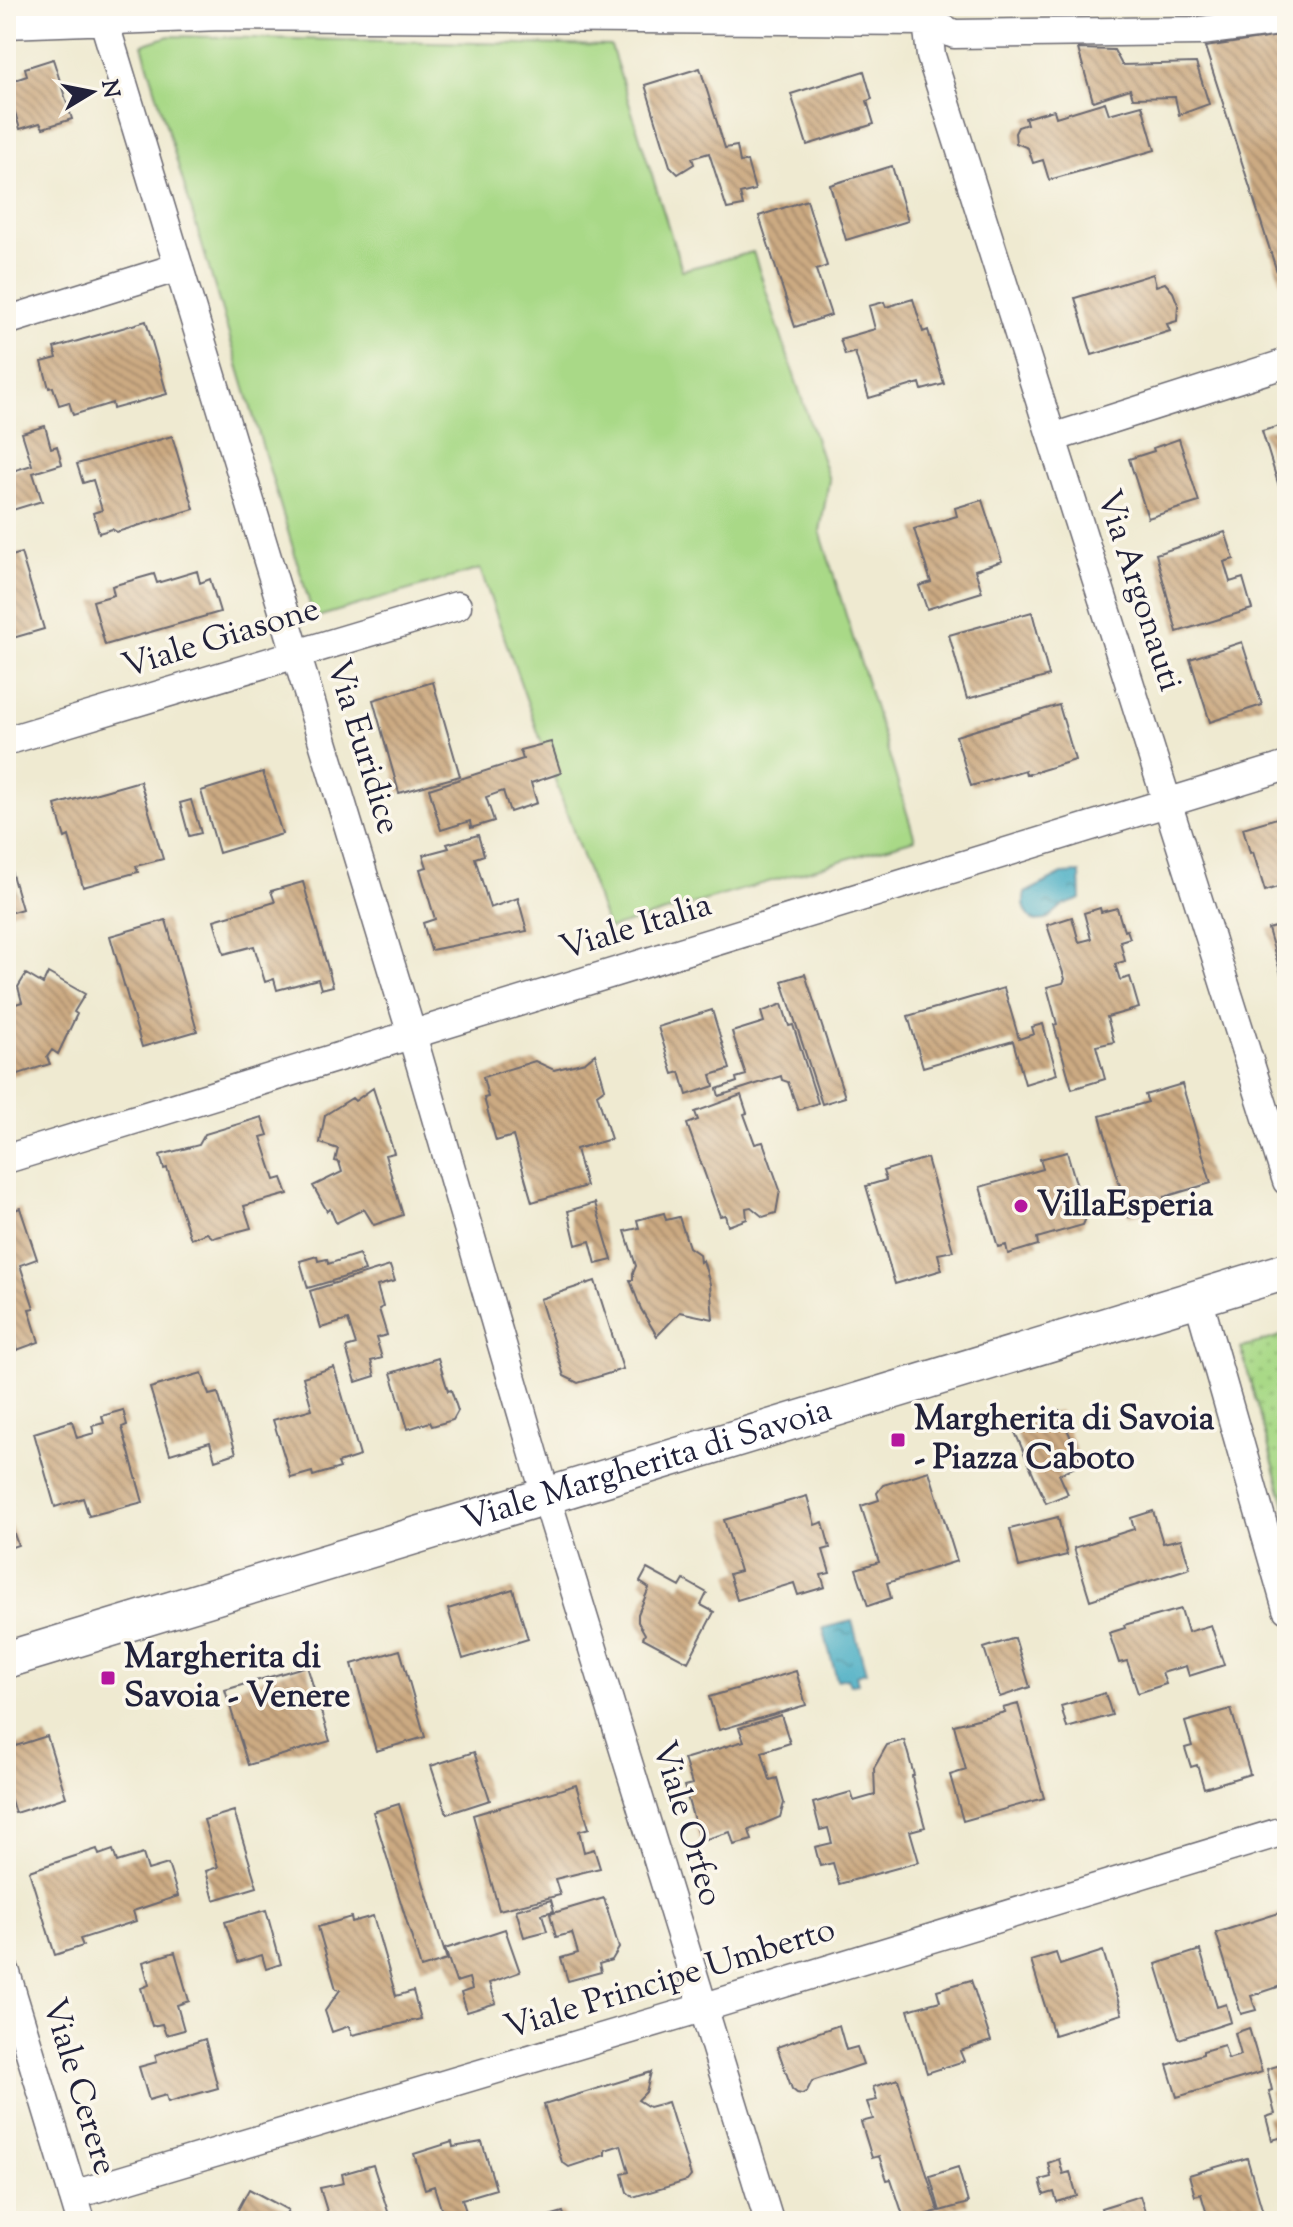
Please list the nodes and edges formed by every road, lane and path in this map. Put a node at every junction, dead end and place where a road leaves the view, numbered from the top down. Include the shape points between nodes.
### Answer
1 (184, 12) edge
2 (1154, 19) edge
3 (1287, 20) edge
4 (104, 21) junction
5 (927, 21) junction
6 (6, 24) edge
7 (179, 267) junction
8 (6, 321) edge
9 (1287, 363) edge
10 (1052, 438) junction
11 (457, 606) dead end
12 (296, 654) junction
13 (6, 741) edge
14 (1287, 766) edge
15 (1167, 803) junction
16 (412, 1035) junction
17 (6, 1159) edge
18 (1287, 1181) edge
19 (1287, 1271) edge
20 (1198, 1298) junction
21 (546, 1496) junction
22 (1287, 1609) edge
23 (6, 1660) edge
24 (1287, 1830) edge
25 (6, 1973) edge
26 (705, 2007) junction
27 (77, 2208) edge
28 (769, 2221) edge

1 - 4 street
1 - 5 street
2 - 3 street via 1201,31
2 - 5 street via 954,34
4 - 6 street
4 - 7 street, Via Euridice
5 - 10 street, Via Argonauti via 931,56
7 - 8 street
7 - 12 street, Via Euridice
9 - 10 street
10 - 15 street, Via Argonauti
11 - 12 street, Viale Giasone
12 - 13 street, Viale Giasone
12 - 16 street, Via Euridice
14 - 15 street, Viale Italia
15 - 16 street, Viale Italia
15 - 18 street, Via Argonauti
16 - 17 street, Viale Italia
16 - 21 street, Via Euridice
19 - 20 street, Viale Margherita di Savoia
20 - 21 street, Viale Margherita di Savoia
20 - 22 street
21 - 23 street, Viale Margherita di Savoia
21 - 26 street, Viale Orfeo
24 - 26 street, Viale Principe Umberto
25 - 27 street, Viale Cerere
26 - 27 street, Viale Principe Umberto
26 - 28 street, Viale Orfeo

